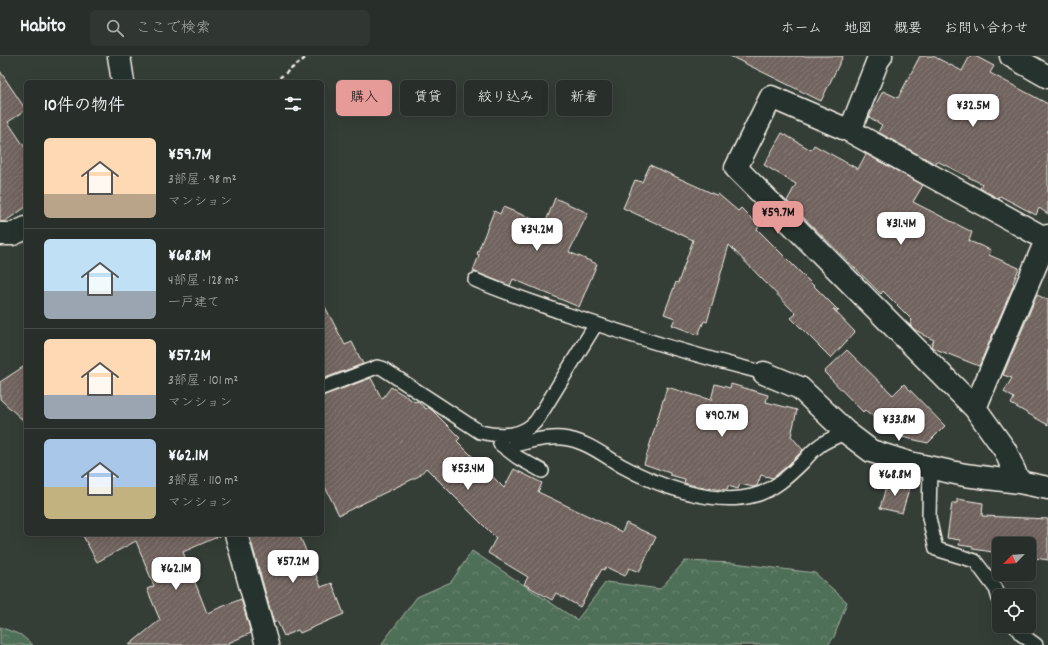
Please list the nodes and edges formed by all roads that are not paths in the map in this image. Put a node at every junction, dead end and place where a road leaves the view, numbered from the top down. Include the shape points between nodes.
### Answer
1 (119, 56) edge
2 (881, 56) edge
3 (1011, 56) edge
4 (1048, 77) edge
5 (123, 80) edge
6 (850, 131) junction
7 (24, 229) edge
8 (0, 234) edge
9 (1047, 238) edge
10 (475, 280) dead end
11 (596, 324) junction
12 (764, 373) joint
13 (324, 387) edge
14 (975, 408) junction
15 (846, 432) junction
16 (493, 435) junction
17 (506, 449) junction
18 (930, 468) junction
19 (542, 471) dead end
20 (1019, 482) junction
21 (1048, 488) edge
22 (237, 536) edge
23 (996, 589) edge
24 (1020, 633) edge
25 (267, 645) edge
26 (1036, 645) edge

1 - 5 street
2 - 6 street
3 - 4 street
6 - 9 street
6 - 14 street via 771,97 736,168
7 - 8 street via 13,234
9 - 14 street
10 - 11 lane
11 - 12 lane via 691,354
11 - 16 lane via 533,424 523,432
12 - 15 street via 800,388
13 - 16 lane via 376,367 382,368 480,432
14 - 20 street via 1005,450
15 - 17 lane via 819,446 766,492 730,498 704,496 671,488 624,467 585,444 563,438 546,438
15 - 18 street via 871,451
16 - 17 lane via 496,442
17 - 19 lane
18 - 20 street
18 - 23 lane via 929,518 936,549 975,561
20 - 21 street
22 - 25 street
24 - 26 lane

